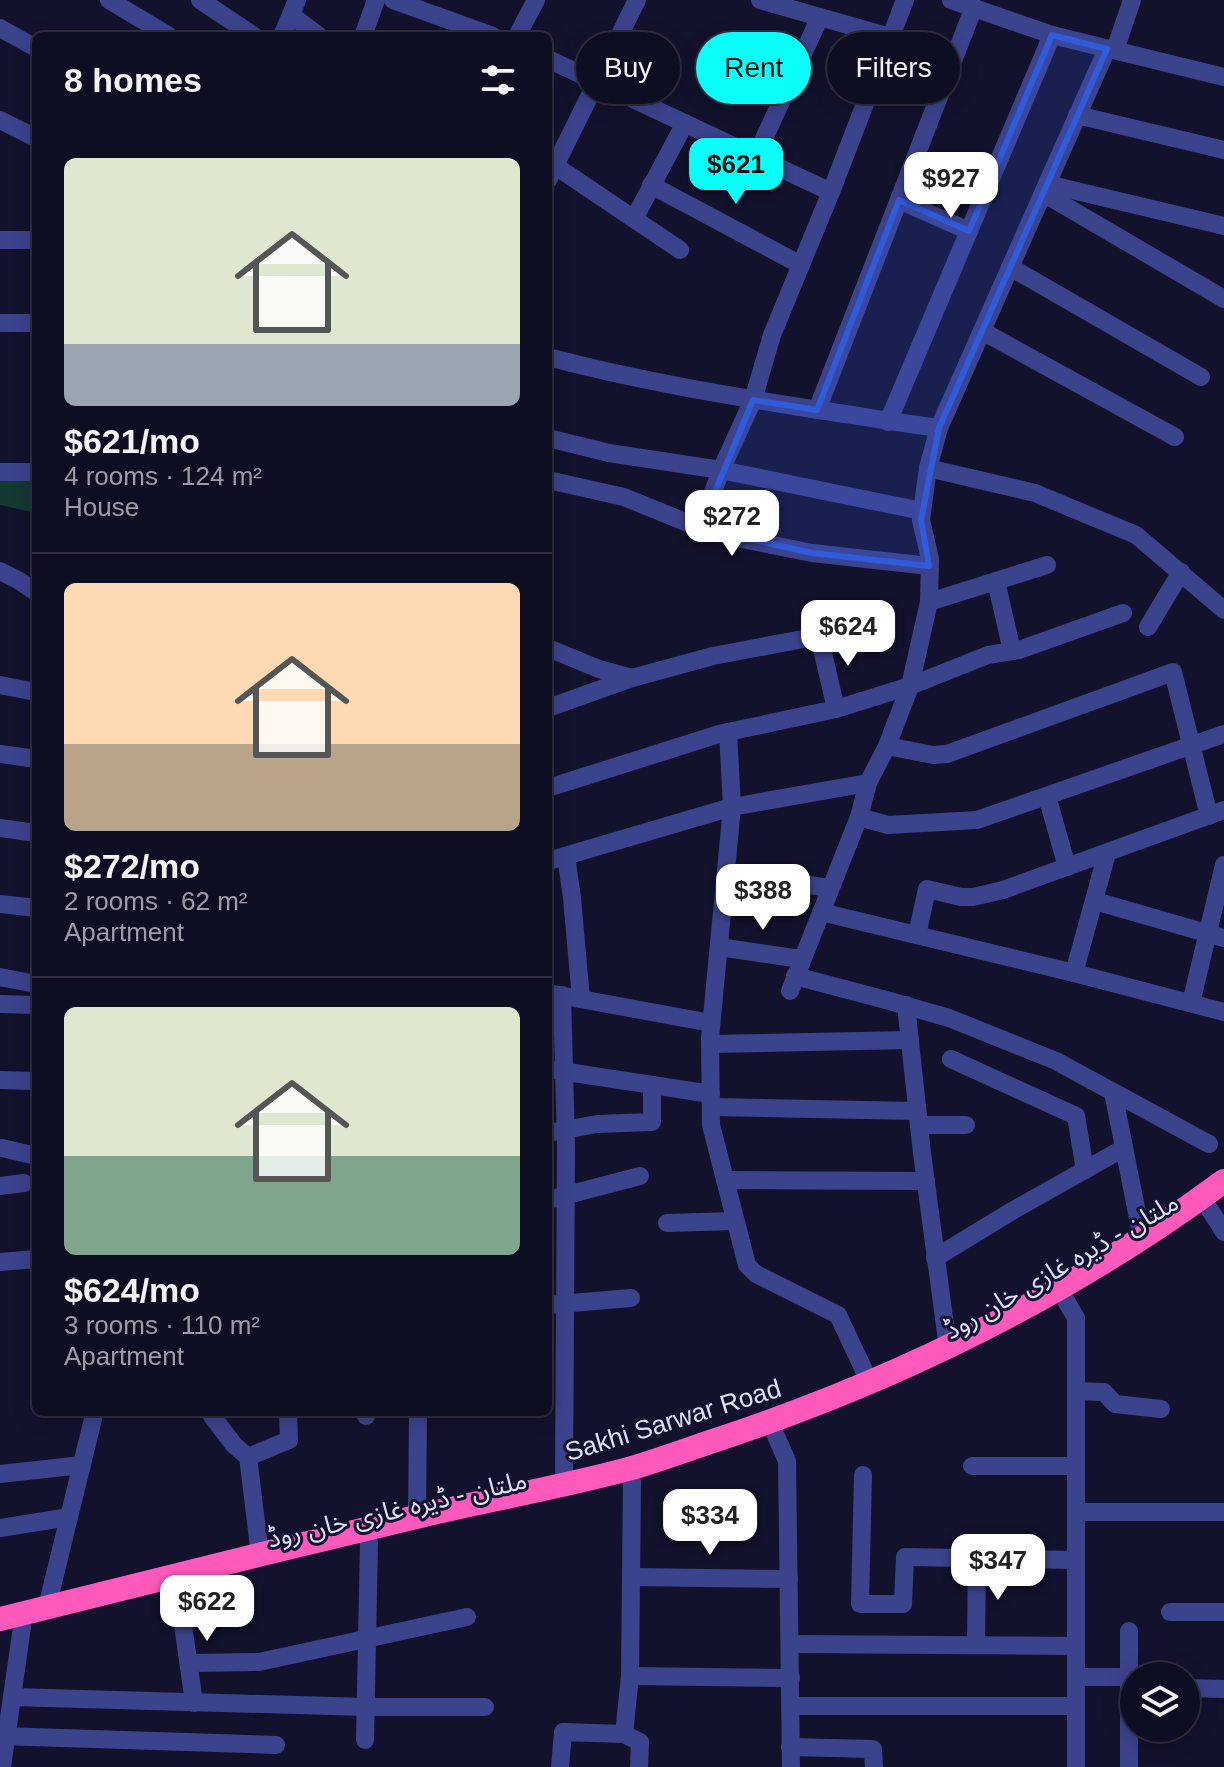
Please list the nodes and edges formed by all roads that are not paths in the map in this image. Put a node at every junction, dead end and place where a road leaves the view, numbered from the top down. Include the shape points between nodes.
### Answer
1 (109, 0) edge
2 (200, 0) edge
3 (376, 0) edge
4 (393, 0) edge
5 (536, 0) edge
6 (637, 0) edge
7 (905, 0) edge
8 (951, 0) edge
9 (1132, 0) edge
10 (769, 1) edge
11 (974, 7) junction
12 (294, 8) edge
13 (820, 17) junction
14 (0, 28) edge
15 (162, 32) edge
16 (248, 32) edge
17 (284, 32) edge
18 (315, 32) edge
19 (364, 32) edge
20 (482, 32) edge
21 (519, 32) edge
22 (621, 32) edge
23 (872, 32) edge
24 (892, 32) edge
25 (1052, 35) junction
26 (32, 46) edge
27 (1111, 50) junction
28 (552, 61) edge
29 (576, 72) edge
30 (1224, 77) edge
31 (584, 104) edge
32 (645, 104) edge
33 (864, 104) edge
34 (1077, 115) junction
35 (0, 120) edge
36 (685, 123) junction
37 (32, 136) edge
38 (1224, 150) edge
39 (756, 156) junction
40 (552, 165) edge
41 (552, 170) edge
42 (651, 185) junction
43 (1045, 189) junction
44 (831, 192) junction
45 (899, 200) junction
46 (634, 219) junction
47 (1224, 226) edge
48 (969, 231) junction
49 (0, 240) edge
50 (32, 240) edge
51 (680, 250) dead end
52 (801, 265) junction
53 (1010, 267) junction
54 (1224, 299) edge
55 (0, 323) edge
56 (32, 323) edge
57 (982, 331) junction
58 (552, 358) edge
59 (1201, 377) dead end
60 (753, 400) junction
61 (817, 410) junction
62 (888, 422) junction
63 (939, 428) junction
64 (1175, 437) dead end
65 (552, 439) edge
66 (928, 468) junction
67 (721, 470) junction
68 (0, 472) edge
69 (32, 472) edge
70 (552, 481) edge
71 (922, 511) junction
72 (700, 528) junction
73 (1047, 565) dead end
74 (929, 566) junction
75 (0, 571) edge
76 (1181, 572) junction
77 (996, 581) junction
78 (32, 590) edge
79 (929, 602) junction
80 (1224, 610) edge
81 (1123, 613) dead end
82 (1148, 627) dead end
83 (552, 650) edge
84 (1012, 651) junction
85 (632, 678) junction
86 (0, 685) edge
87 (910, 686) junction
88 (32, 691) edge
89 (552, 707) edge
90 (836, 709) junction
91 (728, 732) junction
92 (1224, 734) edge
93 (1191, 744) junction
94 (887, 746) junction
95 (0, 754) edge
96 (32, 758) edge
97 (868, 783) junction
98 (552, 787) edge
99 (1047, 796) junction
100 (732, 807) junction
101 (1216, 813) edge
102 (859, 817) junction
103 (0, 828) edge
104 (32, 832) edge
105 (1107, 853) junction
106 (557, 858) edge
107 (1224, 865) edge
108 (1067, 867) junction
109 (726, 873) junction
110 (830, 888) junction
111 (1095, 901) junction
112 (0, 904) edge
113 (32, 908) edge
114 (821, 912) junction
115 (917, 935) junction
116 (1216, 935) edge
117 (719, 947) junction
118 (1074, 973) junction
119 (796, 976) junction
120 (0, 977) edge
121 (32, 983) edge
122 (555, 994) edge
123 (581, 999) junction
124 (1191, 1003) junction
125 (0, 1004) edge
126 (32, 1005) edge
127 (906, 1005) junction
128 (1224, 1012) edge
129 (711, 1023) junction
130 (910, 1040) junction
131 (710, 1044) junction
132 (951, 1059) dead end
133 (556, 1070) edge
134 (0, 1080) edge
135 (32, 1081) edge
136 (652, 1085) junction
137 (1113, 1092) junction
138 (711, 1100) junction
139 (918, 1118) junction
140 (966, 1125) dead end
141 (557, 1132) edge
142 (1209, 1144) dead end
143 (2, 1148) edge
144 (1124, 1148) junction
145 (32, 1155) edge
146 (1085, 1170) junction
147 (640, 1176) dead end
148 (725, 1180) junction
149 (926, 1181) junction
150 (1224, 1181) edge
151 (24, 1183) dead end
152 (0, 1186) edge
153 (557, 1198) edge
154 (1217, 1205) edge
155 (735, 1221) junction
156 (667, 1223) dead end
157 (1224, 1232) edge
158 (1142, 1238) junction
159 (935, 1258) junction
160 (32, 1259) edge
161 (0, 1262) edge
162 (631, 1298) dead end
163 (1066, 1301) junction
164 (557, 1304) edge
165 (999, 1331) junction
166 (948, 1348) junction
167 (870, 1383) junction
168 (1076, 1391) junction
169 (1161, 1409) dead end
170 (93, 1416) edge
171 (212, 1416) edge
172 (288, 1416) edge
173 (418, 1416) edge
174 (776, 1436) junction
175 (248, 1457) junction
176 (82, 1465) junction
177 (972, 1466) dead end
178 (1076, 1466) junction
179 (0, 1474) edge
180 (863, 1475) dead end
181 (631, 1476) junction
182 (564, 1484) junction
183 (1076, 1512) junction
184 (1224, 1512) edge
185 (417, 1516) junction
186 (69, 1517) junction
187 (0, 1528) edge
188 (369, 1543) junction
189 (260, 1555) junction
190 (977, 1559) junction
191 (1076, 1560) junction
192 (631, 1577) junction
193 (789, 1579) junction
194 (178, 1589) junction
195 (47, 1607) junction
196 (1170, 1612) dead end
197 (1224, 1612) edge
198 (467, 1617) dead end
199 (7, 1626) edge
200 (1129, 1631) dead end
201 (368, 1639) junction
202 (790, 1644) junction
203 (976, 1645) junction
204 (1076, 1646) junction
205 (1129, 1662) edge
206 (189, 1663) junction
207 (630, 1676) junction
208 (1076, 1677) junction
209 (1120, 1677) edge
210 (791, 1678) junction
211 (1200, 1688) edge
212 (1224, 1689) edge
213 (12, 1697) junction
214 (194, 1703) junction
215 (791, 1706) junction
216 (1076, 1706) junction
217 (366, 1707) junction
218 (485, 1707) dead end
219 (624, 1734) junction
220 (3, 1736) edge
221 (365, 1740) dead end
222 (1129, 1742) edge
223 (276, 1745) dead end
224 (790, 1747) junction
225 (2, 1767) edge
226 (560, 1767) edge
227 (639, 1767) edge
228 (791, 1767) edge
229 (874, 1767) edge
230 (1076, 1767) edge
231 (1129, 1767) edge

1 - 15 street
2 - 16 street
3 - 19 street
4 - 20 street
5 - 21 street
6 - 22 street
7 - 24 street
8 - 11 street
9 - 27 street
10 - 13 street
11 - 25 street
11 - 45 street
12 - 17 street
12 - 18 street
13 - 23 street
13 - 39 street
14 - 26 street
25 - 27 street
25 - 48 street
27 - 30 street
27 - 34 street
28 - 29 street
31 - 40 street
32 - 36 street
33 - 44 street
34 - 38 street
34 - 43 street
35 - 37 street
36 - 39 street
36 - 42 street
39 - 44 street
41 - 46 street
42 - 46 street
42 - 52 street
43 - 47 street
43 - 53 street
43 - 54 street
44 - 52 street
45 - 48 street
45 - 61 street
46 - 51 street
48 - 62 street
49 - 50 street
52 - 60 street
53 - 57 street
53 - 59 street
55 - 56 street
57 - 63 street
57 - 64 street
58 - 60 street
60 - 61 street
60 - 67 street
61 - 62 street
62 - 63 street
63 - 66 street
65 - 67 street
66 - 71 street
66 - 76 street via 1035,493 1136,535
67 - 71 street
67 - 72 street
68 - 69 street
70 - 72 street via 624,497
71 - 74 street
72 - 74 street via 812,553
73 - 77 street
74 - 79 street
75 - 78 street
76 - 80 street
76 - 82 street
77 - 79 street
77 - 84 street
79 - 87 street
81 - 84 street
83 - 85 street
84 - 87 street via 988,655
85 - 89 street
85 - 90 street via 819,636
86 - 88 street
87 - 90 street
87 - 94 street
90 - 91 street
91 - 98 street
91 - 100 street
92 - 93 street
93 - 94 street via 1173,672 947,754
93 - 99 street
93 - 101 street
94 - 97 street
95 - 96 street
97 - 100 street
97 - 102 street
99 - 102 street via 960,822 888,825
99 - 108 street
100 - 106 street
100 - 109 street
101 - 105 street
102 - 110 street
103 - 104 street
105 - 108 street
105 - 111 street
106 - 123 street via 572,898
107 - 116 street
108 - 115 street via 973,897 927,889
109 - 110 street
109 - 117 street
110 - 114 street
111 - 116 street
111 - 118 street
112 - 113 street
114 - 115 street
114 - 119 street
115 - 118 street
116 - 124 street
117 - 119 street
117 - 129 street
118 - 124 street
119 - 127 street
120 - 121 street
122 - 123 street
122 - 133 street
123 - 129 street
124 - 128 street
125 - 126 street
127 - 130 street
127 - 137 street via 1056,1061
129 - 131 street
130 - 131 street
130 - 139 street
131 - 138 street
132 - 146 street via 1076,1116
133 - 136 street
133 - 141 street
134 - 135 street
136 - 138 street
136 - 141 street via 652,1122
137 - 142 street
137 - 144 street
138 - 139 street
138 - 148 street via 711,1125
139 - 140 street
139 - 149 street
141 - 153 street
143 - 145 street
144 - 146 street
144 - 158 street
146 - 159 street
147 - 153 street
148 - 149 street
148 - 155 street
149 - 159 street
150 - 158 highway, Sakhi Sarwar Road
151 - 152 street
153 - 164 street
154 - 157 street
154 - 163 highway, ملتان - ڈیرہ غازی خان روڈ
155 - 156 street
155 - 167 street via 747,1265 838,1315
158 - 165 highway, Sakhi Sarwar Road
159 - 166 street
160 - 161 street
162 - 164 street
163 - 165 highway, ملتان - ڈیرہ غازی خان روڈ
163 - 168 street via 1076,1318
164 - 182 street
165 - 166 highway, Sakhi Sarwar Road
165 - 174 highway, ملتان - ڈیرہ غازی خان روڈ via 910,1383
166 - 167 highway, Sakhi Sarwar Road
167 - 181 highway, Sakhi Sarwar Road
168 - 169 street via 1104,1392 1115,1404
168 - 178 street
170 - 176 street
171 - 175 street
172 - 175 street via 289,1440
173 - 185 street
174 - 181 highway, ملتان - ڈیرہ غازی خان روڈ
174 - 193 street via 787,1461
175 - 189 street
176 - 179 street
176 - 186 street
177 - 178 street
178 - 183 street
180 - 190 street via 860,1604 903,1604 905,1557
181 - 182 highway, Sakhi Sarwar Road
181 - 188 highway, ملتان - ڈیرہ غازی خان روڈ
181 - 192 street
182 - 185 highway, Sakhi Sarwar Road
183 - 184 street
183 - 191 street
185 - 189 highway, Sakhi Sarwar Road
186 - 187 street
186 - 195 street
188 - 194 highway, ملتان - ڈیرہ غازی خان روڈ
188 - 201 street
189 - 195 highway, Sakhi Sarwar Road
190 - 191 street
190 - 203 street
191 - 204 street
192 - 193 street
192 - 207 street
193 - 202 street
194 - 199 highway, ملتان - ڈیرہ غازی خان روڈ
194 - 206 street
195 - 199 highway, Sakhi Sarwar Road
196 - 197 street
198 - 201 street
199 - 213 street
200 - 205 street
201 - 206 street via 259,1662
201 - 217 street
202 - 203 street
202 - 210 street
203 - 204 street
204 - 208 street
206 - 214 street
207 - 210 street
207 - 219 street
208 - 209 street
208 - 216 street
210 - 215 street
211 - 212 street
213 - 214 street
213 - 220 street
214 - 217 street
215 - 216 street
215 - 224 street
216 - 230 street
217 - 218 street
217 - 221 street
219 - 226 street via 563,1732
219 - 227 street via 640,1742
220 - 223 street
220 - 225 street
222 - 231 street
224 - 228 street
224 - 229 street via 873,1749

